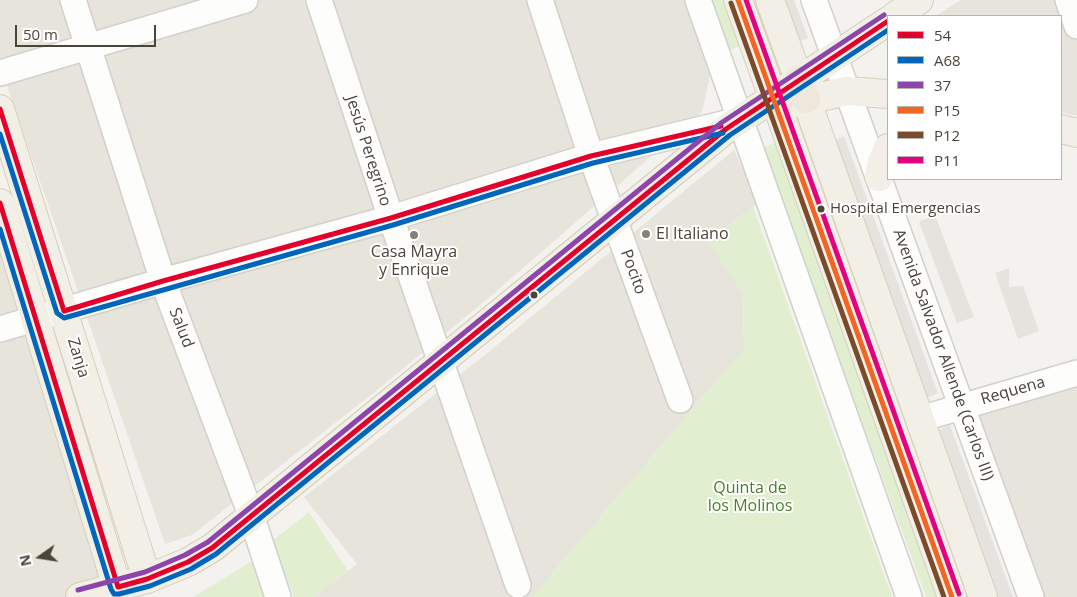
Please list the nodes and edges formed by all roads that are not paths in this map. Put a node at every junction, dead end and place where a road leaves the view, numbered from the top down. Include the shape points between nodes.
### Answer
1 (73, 0) edge
2 (245, 0) edge
3 (319, 0) edge
4 (540, 0) edge
5 (698, 0) edge
6 (738, 0) edge
7 (770, 0) edge
8 (814, 0) edge
9 (920, 0) edge
10 (1068, 0) edge
11 (897, 15) edge
12 (887, 22) edge
13 (1077, 26) edge
14 (88, 48) junction
15 (835, 56) junction
16 (764, 72) junction
17 (0, 73) edge
18 (803, 90) junction
19 (847, 91) junction
20 (887, 94) edge
21 (775, 102) junction
22 (0, 109) edge
23 (740, 120) junction
24 (1062, 129) edge
25 (1077, 133) edge
26 (887, 150) edge
27 (591, 156) junction
28 (878, 176) junction
29 (0, 203) edge
30 (390, 218) junction
31 (614, 220) junction
32 (163, 280) junction
33 (64, 311) junction
34 (36, 319) junction
35 (0, 329) edge
36 (441, 360) junction
37 (1077, 373) edge
38 (680, 400) dead end
39 (961, 406) junction
40 (920, 419) junction
41 (251, 515) junction
42 (147, 579) junction
43 (518, 585) dead end
44 (119, 592) edge
45 (80, 597) edge
46 (278, 597) edge
47 (909, 597) edge
48 (952, 597) edge
49 (982, 597) edge
50 (1030, 597) edge

1 - 14 street, Salud
2 - 14 street
3 - 30 street, Jesús Peregrino
4 - 27 street, Pocito
5 - 23 street
6 - 16 main road
7 - 18 main road
8 - 15 street, Avenida Salvador Allende (Carlos III)
9 - 11 main road
10 - 13 street
12 - 15 main road
14 - 17 street
14 - 32 street, Salud
15 - 18 main road
15 - 19 street, Avenida Salvador Allende (Carlos III)
16 - 18 main road
16 - 21 main road
18 - 19 main road
18 - 21 main road
18 - 40 main road
19 - 20 main road
19 - 28 street, Avenida Salvador Allende (Carlos III)
21 - 23 main road
21 - 48 main road
22 - 33 main road, Zanja
23 - 27 street
23 - 31 main road
23 - 47 street
24 - 25 main road
26 - 28 main road
27 - 30 street
27 - 31 street, Pocito
28 - 39 street, Avenida Salvador Allende (Carlos III)
29 - 34 main road, Zanja
30 - 32 street
30 - 36 street, Jesús Peregrino
31 - 36 main road
31 - 38 street, Pocito
32 - 33 street
32 - 41 street, Salud
33 - 34 street
33 - 42 main road, Zanja
34 - 35 street
34 - 44 main road, Zanja
36 - 41 main road
36 - 43 street, Jesús Peregrino
37 - 39 street, Requena
39 - 40 street, Requena
39 - 50 street, Avenida Salvador Allende (Carlos III)
40 - 49 main road
41 - 42 main road via 212,548
41 - 46 street, Salud
42 - 44 main road
44 - 45 main road

